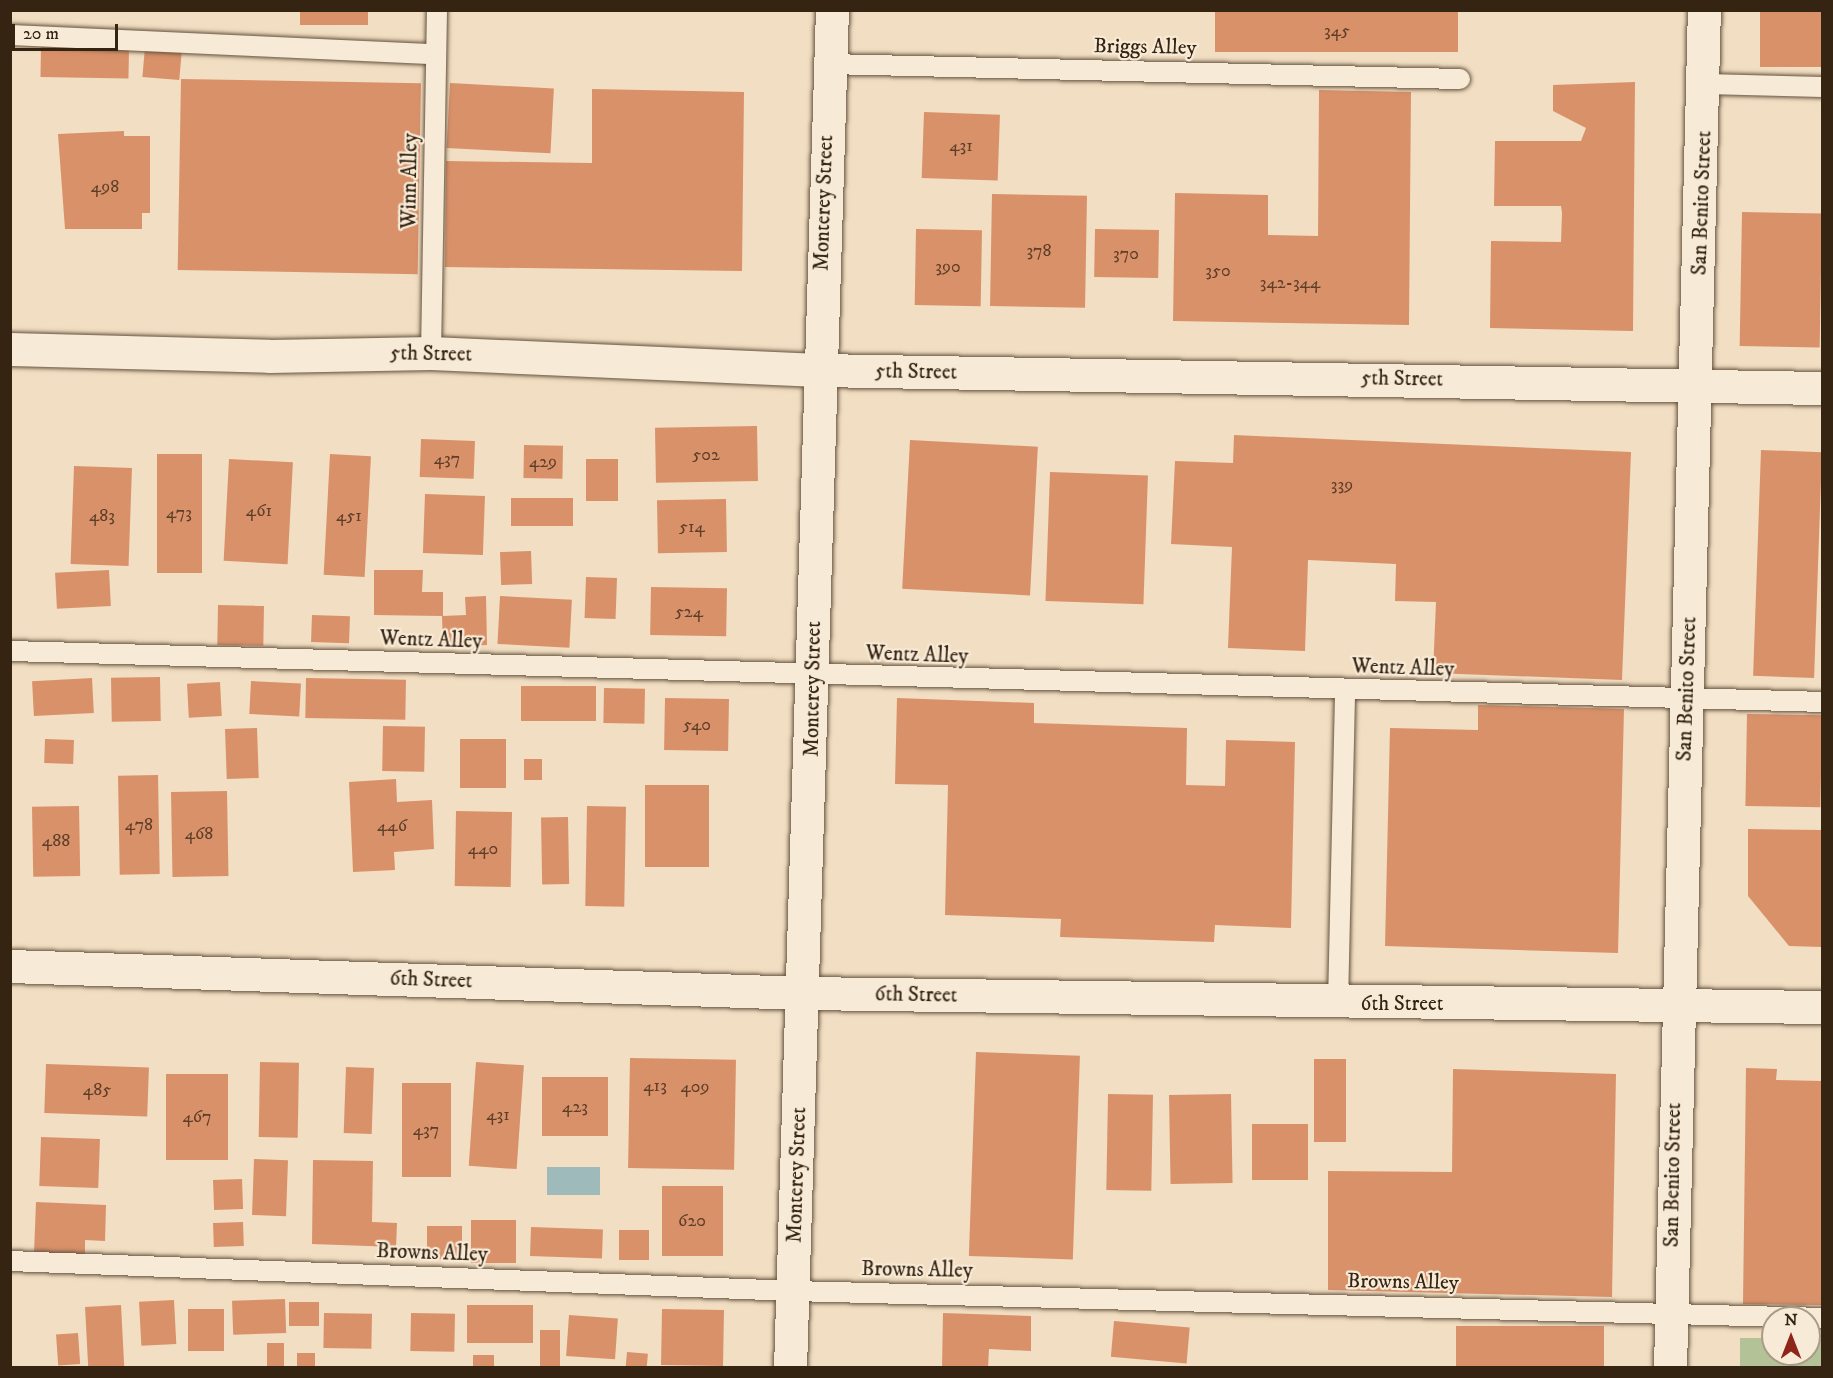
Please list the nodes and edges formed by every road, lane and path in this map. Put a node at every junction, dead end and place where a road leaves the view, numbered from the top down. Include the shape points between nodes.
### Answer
1 (437, 10) edge
2 (832, 10) edge
3 (1704, 10) edge
4 (10, 34) edge
5 (436, 54) junction
6 (828, 64) junction
7 (1460, 79) dead end
8 (1706, 84) junction
9 (1822, 87) edge
10 (10, 349) edge
11 (431, 353) junction
12 (819, 370) junction
13 (1695, 384) junction
14 (1822, 388) edge
15 (10, 651) edge
16 (814, 676) junction
17 (1345, 691) junction
18 (1687, 701) junction
19 (1822, 702) edge
20 (10, 966) edge
21 (804, 993) junction
22 (1676, 1002) junction
23 (1338, 1004) junction
24 (1822, 1007) edge
25 (10, 1261) edge
26 (793, 1291) junction
27 (1671, 1312) junction
28 (1822, 1318) edge
29 (790, 1368) edge
30 (1670, 1368) edge

1 - 5 lane, Winn Alley
2 - 6 street, Monterey Street
3 - 8 street, San Benito Street
4 - 5 lane
5 - 11 lane, Winn Alley
6 - 7 lane, Briggs Alley
6 - 12 street, Monterey Street
8 - 9 lane
8 - 13 street, San Benito Street
10 - 11 street, 5th Street via 269,356
11 - 12 street, 5th Street
12 - 13 street, 5th Street
12 - 16 street, Monterey Street
13 - 14 street, 5th Street
13 - 18 street, San Benito Street
15 - 16 lane, Wentz Alley
16 - 17 lane, Wentz Alley
16 - 21 street, Monterey Street
17 - 18 lane, Wentz Alley
17 - 23 lane
18 - 19 lane, Wentz Alley
18 - 22 street, San Benito Street
20 - 21 street, 6th Street
21 - 23 street, 6th Street
21 - 26 street, Monterey Street
22 - 23 street, 6th Street
22 - 24 street, 6th Street
22 - 27 street, San Benito Street
25 - 26 lane, Browns Alley
26 - 27 lane, Browns Alley
26 - 29 street, Monterey Street
27 - 28 lane, Browns Alley
27 - 30 street, San Benito Street

